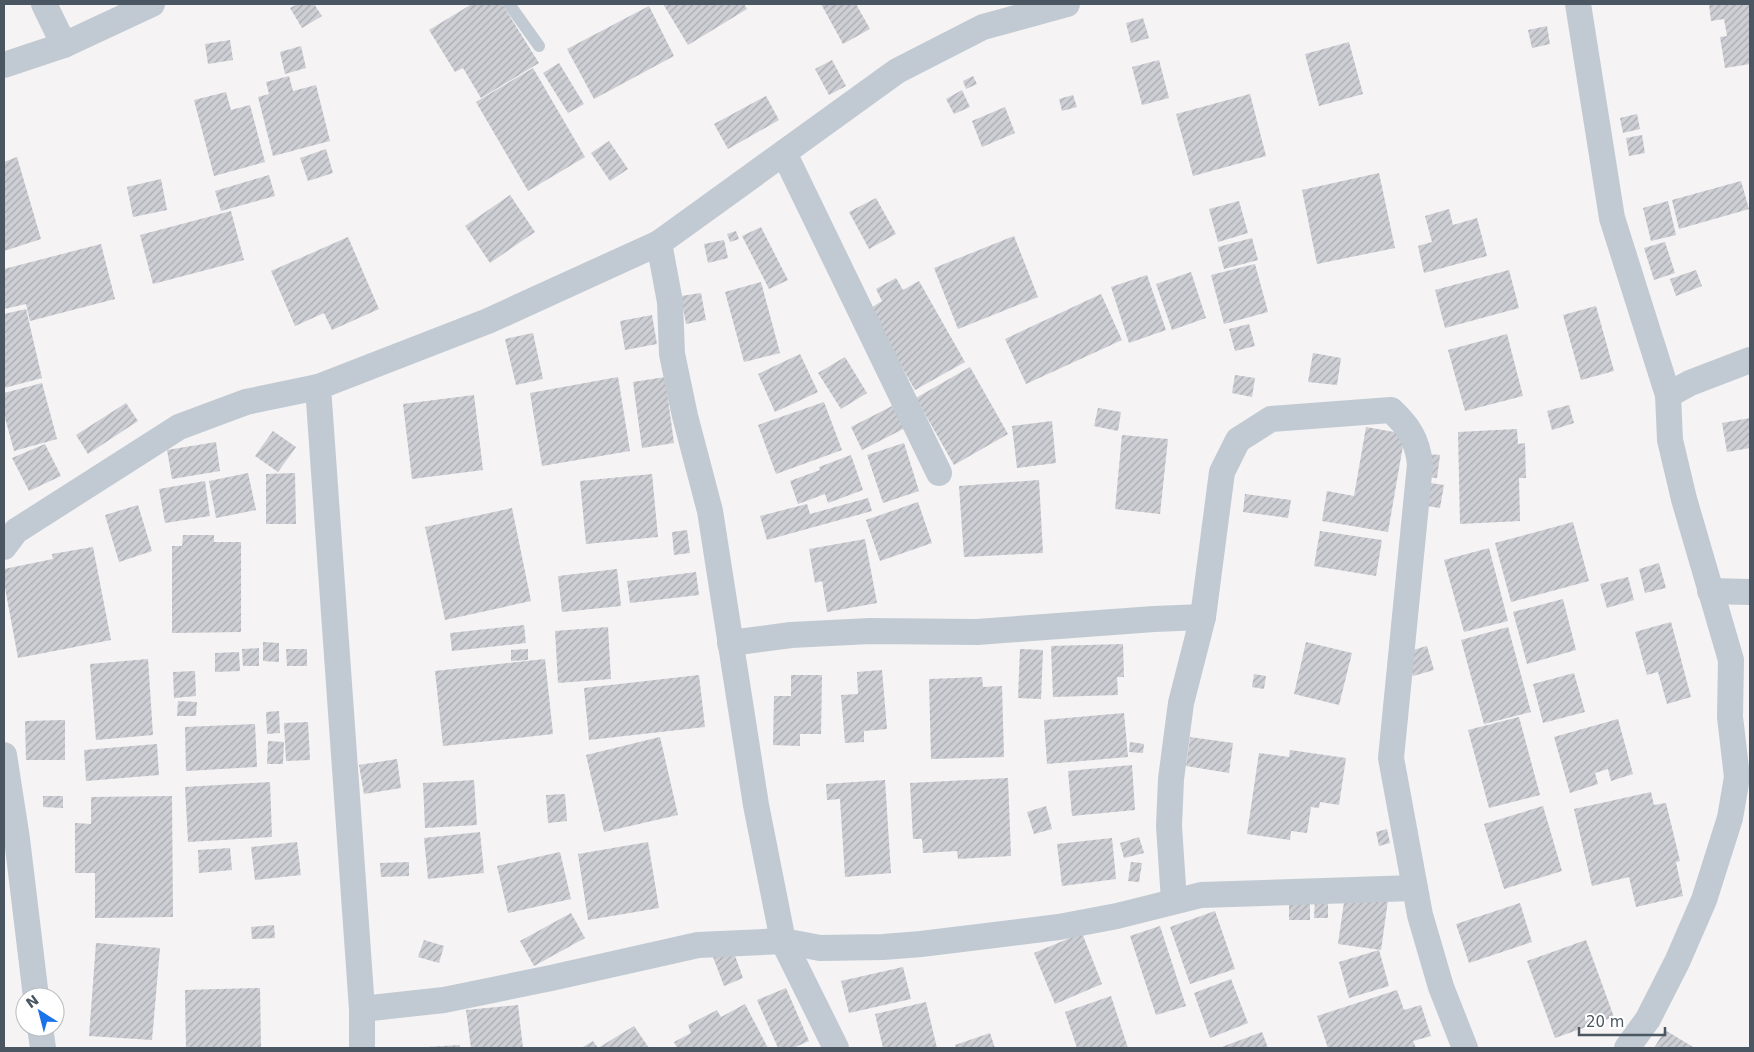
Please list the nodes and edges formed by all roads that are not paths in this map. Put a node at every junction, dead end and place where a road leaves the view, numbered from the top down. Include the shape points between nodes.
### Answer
1 (44, 4) edge
2 (152, 4) edge
3 (510, 4) edge
4 (1067, 4) edge
5 (1578, 4) edge
6 (64, 45) junction
7 (538, 46) dead end
8 (4, 65) edge
9 (784, 153) junction
10 (659, 243) junction
11 (1750, 360) edge
12 (318, 387) junction
13 (1668, 395) junction
14 (939, 473) dead end
15 (4, 547) edge
16 (1710, 591) junction
17 (1750, 592) edge
18 (1203, 617) junction
19 (730, 643) junction
20 (4, 755) edge
21 (1414, 888) junction
22 (1174, 901) junction
23 (783, 941) junction
24 (35, 987) edge
25 (362, 1009) junction
26 (362, 1048) edge
27 (836, 1048) edge
28 (1465, 1048) edge
29 (1627, 1048) edge

1 - 6 street
2 - 6 street
3 - 7 lane
4 - 9 street via 983,27 897,71
5 - 13 street via 1612,218
6 - 8 street
9 - 10 street
9 - 14 street
10 - 12 street via 488,320
10 - 19 street via 670,302 672,354 710,511
11 - 13 street
12 - 15 street via 246,402 179,427 16,532
12 - 25 street
13 - 16 street via 1670,440
16 - 17 street
16 - 29 street via 1731,660 1730,717 1736,778 1730,818 1704,900 1677,962 1648,1019
18 - 19 street via 977,632 791,635
18 - 21 street via 1222,472 1238,440 1271,419 1391,410 1405,424 1418,447 1420,464 1391,758
18 - 22 street via 1181,703 1171,779 1169,826
19 - 23 street via 756,805
20 - 24 street
21 - 22 street via 1201,894
21 - 28 street via 1441,987
22 - 23 street via 1059,927 921,944 820,948
23 - 25 street via 698,945 444,1000
23 - 27 street
25 - 26 street

